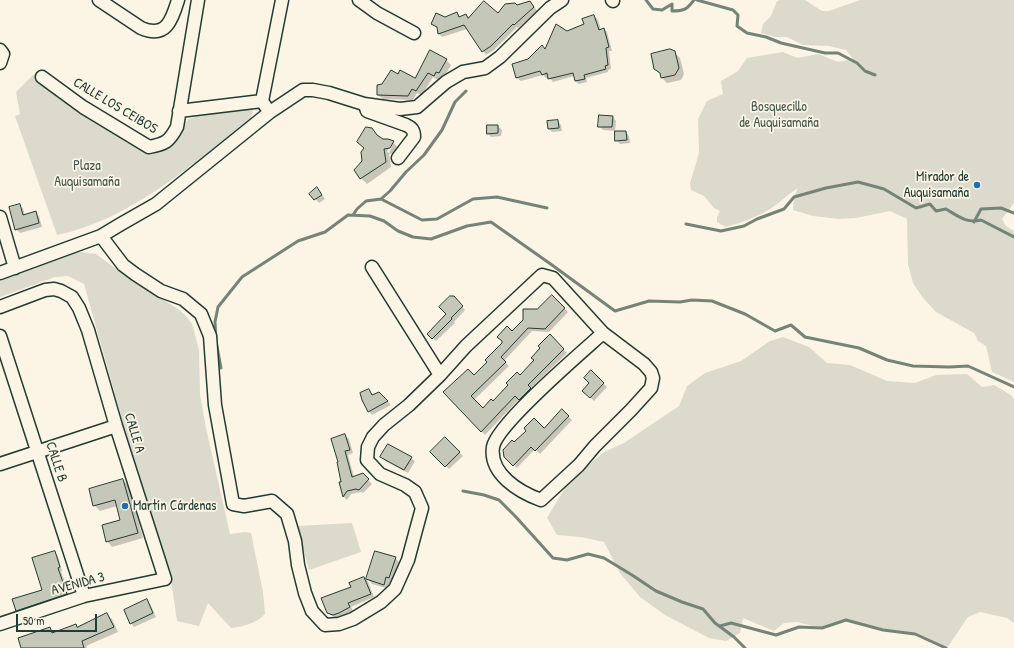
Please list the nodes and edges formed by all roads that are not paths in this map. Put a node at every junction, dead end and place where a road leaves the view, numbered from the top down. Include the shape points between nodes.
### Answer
1 (99, 0) edge
2 (178, 0) edge
3 (198, 0) edge
4 (282, 0) edge
5 (359, 0) edge
6 (562, 0) edge
7 (414, 33) dead end
8 (42, 77) dead end
9 (262, 101) junction
10 (364, 104) junction
11 (179, 111) junction
12 (270, 112) junction
13 (398, 158) dead end
14 (0, 217) edge
15 (100, 236) junction
16 (372, 267) dead end
17 (15, 268) junction
18 (0, 273) edge
19 (0, 306) edge
20 (603, 333) junction
21 (0, 336) edge
22 (440, 375) junction
23 (116, 426) junction
24 (37, 453) junction
25 (0, 464) edge
26 (165, 579) joint
27 (84, 596) junction
28 (1, 619) edge

1 - 2 street via 141,28 154,32 169,26
3 - 11 street, CALLE LOS CEIBOS
4 - 9 street
5 - 7 street
6 - 10 street via 550,8 500,57 485,68 463,72 417,107 400,109
8 - 11 street, CALLE LOS CEIBOS via 83,107 149,147 162,145 171,138 177,127
9 - 11 street
9 - 12 street
10 - 12 street via 329,93 304,90
10 - 13 street via 367,111 411,127 414,137
12 - 15 street via 156,204
14 - 17 street
15 - 17 street
15 - 22 street via 135,274 161,291 183,299 201,314 210,336 215,405 233,504 244,506 272,501 287,514 305,593 312,612 325,625 353,619 381,602 395,589 408,560 422,508 415,492 380,474 367,460 368,447 384,425
16 - 22 street
17 - 18 street
19 - 23 street, CALLE A via 45,290 61,290 72,297 88,330
20 - 20 street via 514,415 493,447 496,468 506,480 530,496 541,500 553,490 651,388 653,378 644,364
20 - 22 street via 553,278 542,275 466,346
21 - 24 street, CALLE B
23 - 24 street
23 - 26 street, CALLE A
24 - 25 street
24 - 27 street, CALLE B
26 - 27 street, AVENIDA 3
27 - 28 street, AVENIDA 3

